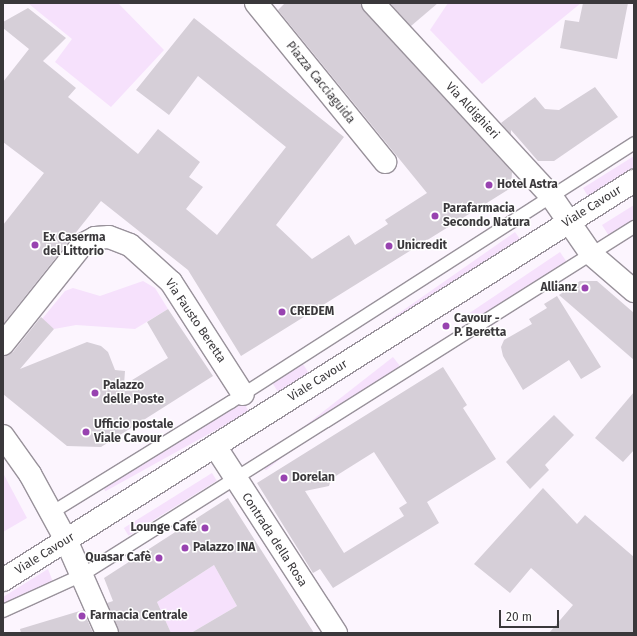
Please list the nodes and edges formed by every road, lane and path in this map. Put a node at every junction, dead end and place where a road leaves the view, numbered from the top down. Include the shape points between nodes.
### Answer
1 (256, 3) edge
2 (372, 3) edge
3 (634, 143) edge
4 (385, 162) dead end
5 (634, 181) edge
6 (551, 196) junction
7 (569, 222) junction
8 (634, 227) edge
9 (590, 254) junction
10 (634, 291) edge
11 (3, 344) edge
12 (243, 394) junction
13 (4, 440) edge
14 (215, 446) junction
15 (235, 478) junction
16 (51, 512) junction
17 (66, 540) junction
18 (82, 575) junction
19 (3, 580) edge
20 (3, 611) edge
21 (107, 633) edge
22 (336, 633) edge

1 - 4 street, Piazza Cacciaguida
2 - 6 street, Via Aldighieri
3 - 6 lane
5 - 7 street, Viale Cavour
6 - 7 street, Via Aldighieri
6 - 12 lane
7 - 9 street, Via Aldighieri
7 - 14 street, Viale Cavour
8 - 9 lane
9 - 10 street, Via Aldighieri
9 - 15 lane
11 - 12 street, Via Fausto Beretta via 82,245 95,238 114,238 144,255 171,282
12 - 16 lane
13 - 16 street via 30,474
14 - 15 street, Contrada della Rosa
14 - 17 street, Viale Cavour
15 - 18 lane
15 - 22 street, Contrada della Rosa
16 - 17 street
17 - 18 street
17 - 19 street, Viale Cavour
18 - 20 lane
18 - 21 street

